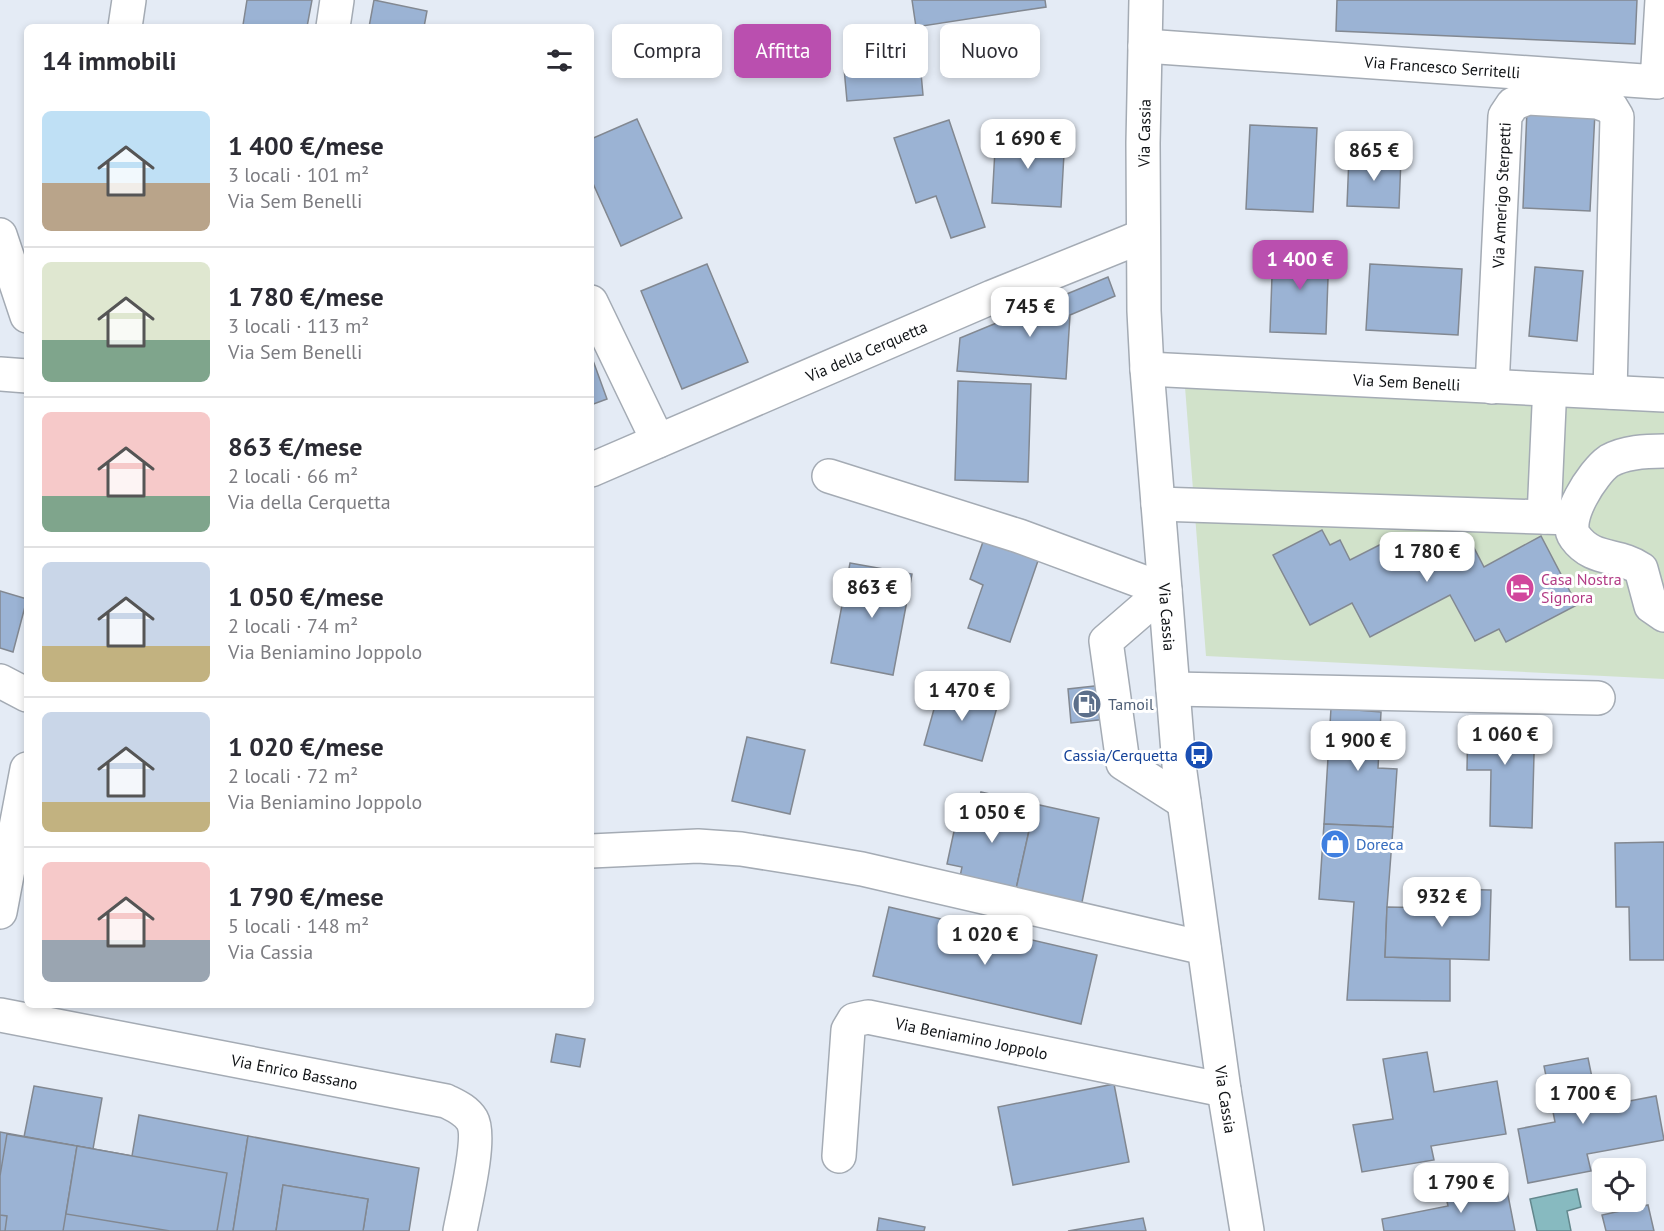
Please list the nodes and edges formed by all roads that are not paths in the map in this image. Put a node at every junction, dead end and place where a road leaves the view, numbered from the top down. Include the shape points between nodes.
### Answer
1 (129, 0) edge
2 (337, 0) edge
3 (1146, 0) edge
4 (1662, 0) edge
5 (125, 24) edge
6 (333, 24) edge
7 (1145, 46) junction
8 (1143, 236) junction
9 (2, 249) edge
10 (24, 308) edge
11 (594, 308) edge
12 (1147, 369) junction
13 (0, 374) edge
14 (24, 376) edge
15 (1492, 387) junction
16 (1610, 392) junction
17 (1664, 395) edge
18 (1549, 406) dead end
19 (658, 441) junction
20 (1664, 451) edge
21 (594, 469) edge
22 (829, 477) dead end
23 (1158, 504) junction
24 (1558, 518) junction
25 (1165, 590) junction
26 (1664, 615) edge
27 (0, 681) edge
28 (1173, 689) junction
29 (24, 693) edge
30 (1598, 698) dead end
31 (24, 785) edge
32 (1184, 802) junction
33 (594, 852) edge
34 (0, 912) edge
35 (1204, 948) junction
36 (0, 1015) edge
37 (1224, 1090) junction
38 (839, 1156) dead end
39 (460, 1231) edge
40 (1247, 1231) edge

1 - 5 street
2 - 6 street
3 - 7 street, Via Cassia
4 - 7 street, Via Francesco Serritelli via 1658,82
7 - 8 street, Via Cassia
8 - 12 street, Via Cassia
8 - 19 street, Via della Cerquetta
9 - 10 street
11 - 19 street
12 - 15 street, Via Sem Benelli
12 - 23 street, Via Cassia
13 - 14 street
15 - 16 street, Via Sem Benelli
15 - 16 street, Via Amerigo Sterpetti via 1505,116 1513,104 1528,98 1597,102 1611,107 1617,117
16 - 17 street, Via Sem Benelli
18 - 24 street
19 - 21 street, Via della Cerquetta
20 - 24 street via 1626,455 1609,462
22 - 25 street via 1019,536
23 - 24 street
23 - 25 street, Via Cassia
24 - 26 street via 1588,552 1641,569 1651,606
25 - 28 street, Via Cassia
25 - 32 street via 1106,641 1123,763
27 - 29 street
28 - 30 street
28 - 32 street, Via Cassia
31 - 34 street
32 - 35 street, Via Cassia
33 - 35 street via 698,846 741,849 862,869
35 - 37 street, Via Cassia
36 - 39 street, Via Enrico Bassano via 446,1101 461,1108 473,1122 475,1149
37 - 38 street, Via Beniamino Joppolo via 868,1017 854,1020 848,1030
37 - 40 street, Via Cassia

